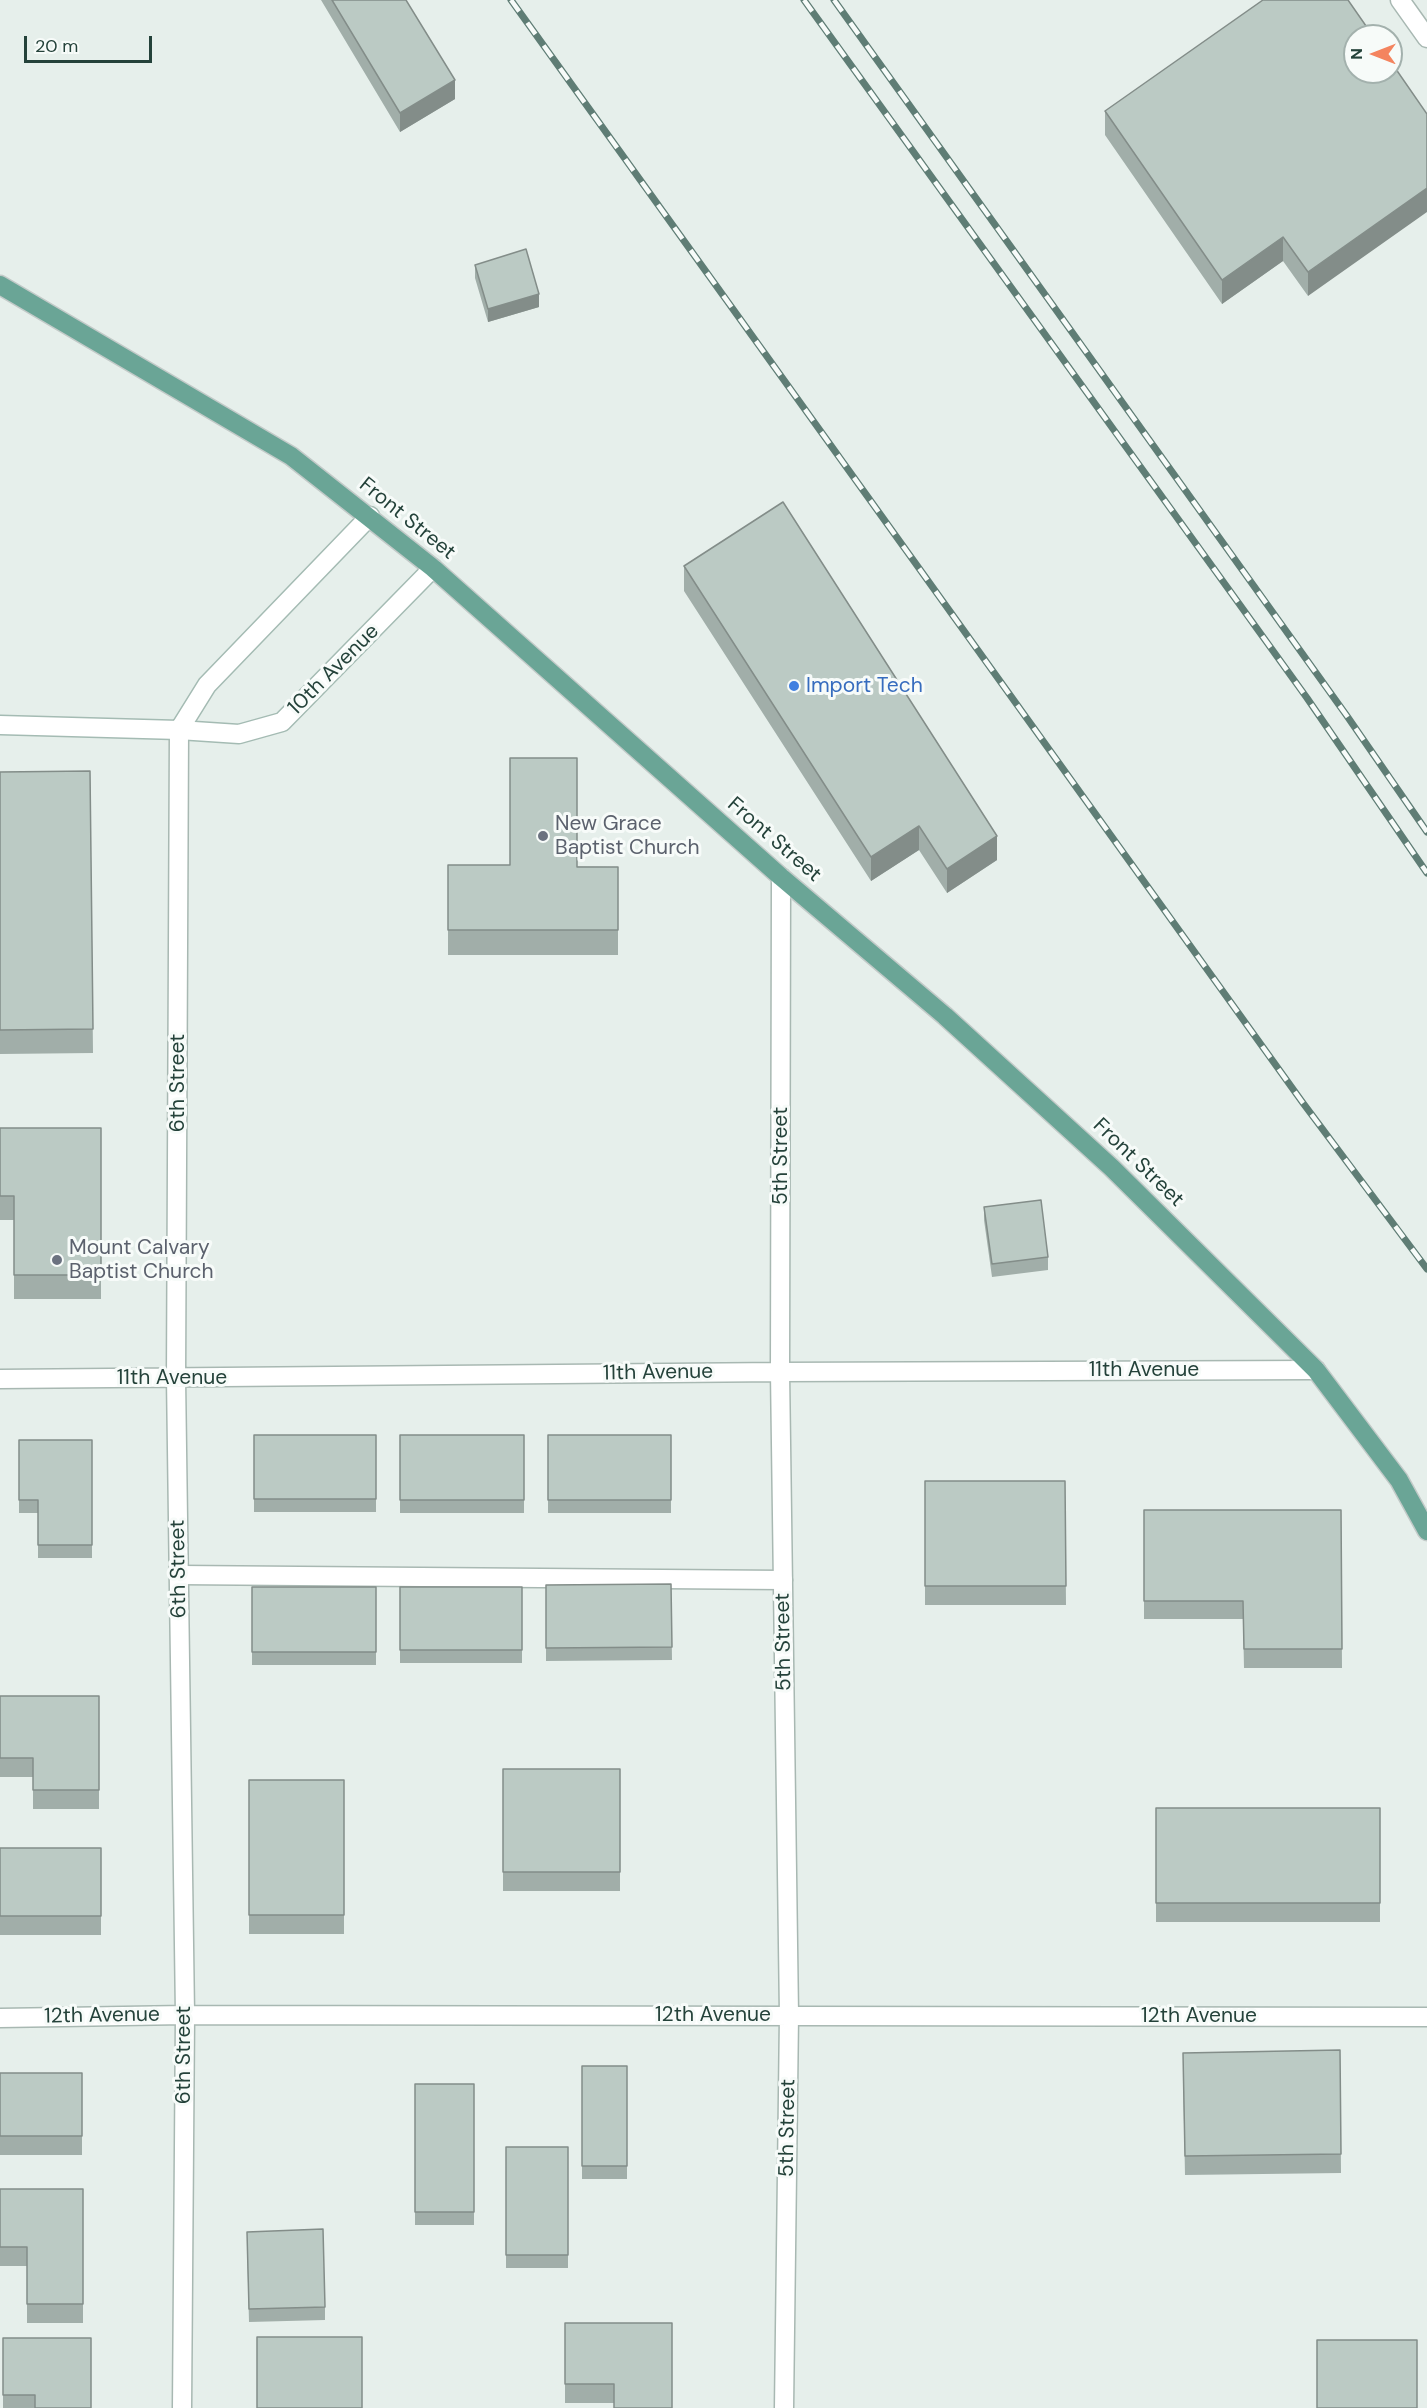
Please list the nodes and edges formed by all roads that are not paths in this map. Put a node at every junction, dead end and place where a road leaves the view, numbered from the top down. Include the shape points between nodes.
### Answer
1 (1400, 0) edge
2 (1427, 38) edge
3 (0, 285) edge
4 (370, 516) junction
5 (433, 568) junction
6 (0, 725) edge
7 (179, 730) junction
8 (781, 877) junction
9 (1316, 1370) junction
10 (780, 1372) junction
11 (176, 1378) junction
12 (0, 1379) edge
13 (1427, 1531) edge
14 (179, 1575) junction
15 (783, 1580) junction
16 (185, 2015) junction
17 (789, 2015) junction
18 (1427, 2017) edge
19 (0, 2018) edge
20 (182, 2408) edge
21 (784, 2408) edge

1 - 2 street
3 - 4 main road, Front Street via 291,456
4 - 5 main road, Front Street
4 - 7 street via 207,685
5 - 7 street, 10th Avenue via 282,722 239,734
5 - 8 main road, Front Street
6 - 7 street, 10th Avenue
7 - 11 street, 6th Street
8 - 9 main road, Front Street via 945,1016 1104,1160
8 - 10 street, 5th Street
9 - 10 street, 11th Avenue
9 - 13 main road, Front Street via 1399,1480
10 - 11 street, 11th Avenue
10 - 15 street, 5th Street
11 - 12 street, 11th Avenue
11 - 14 street, 6th Street
14 - 15 street
14 - 16 street, 6th Street
15 - 17 street, 5th Street
16 - 17 street, 12th Avenue
16 - 19 street, 12th Avenue
16 - 20 street, 6th Street
17 - 18 street, 12th Avenue
17 - 21 street, 5th Street

